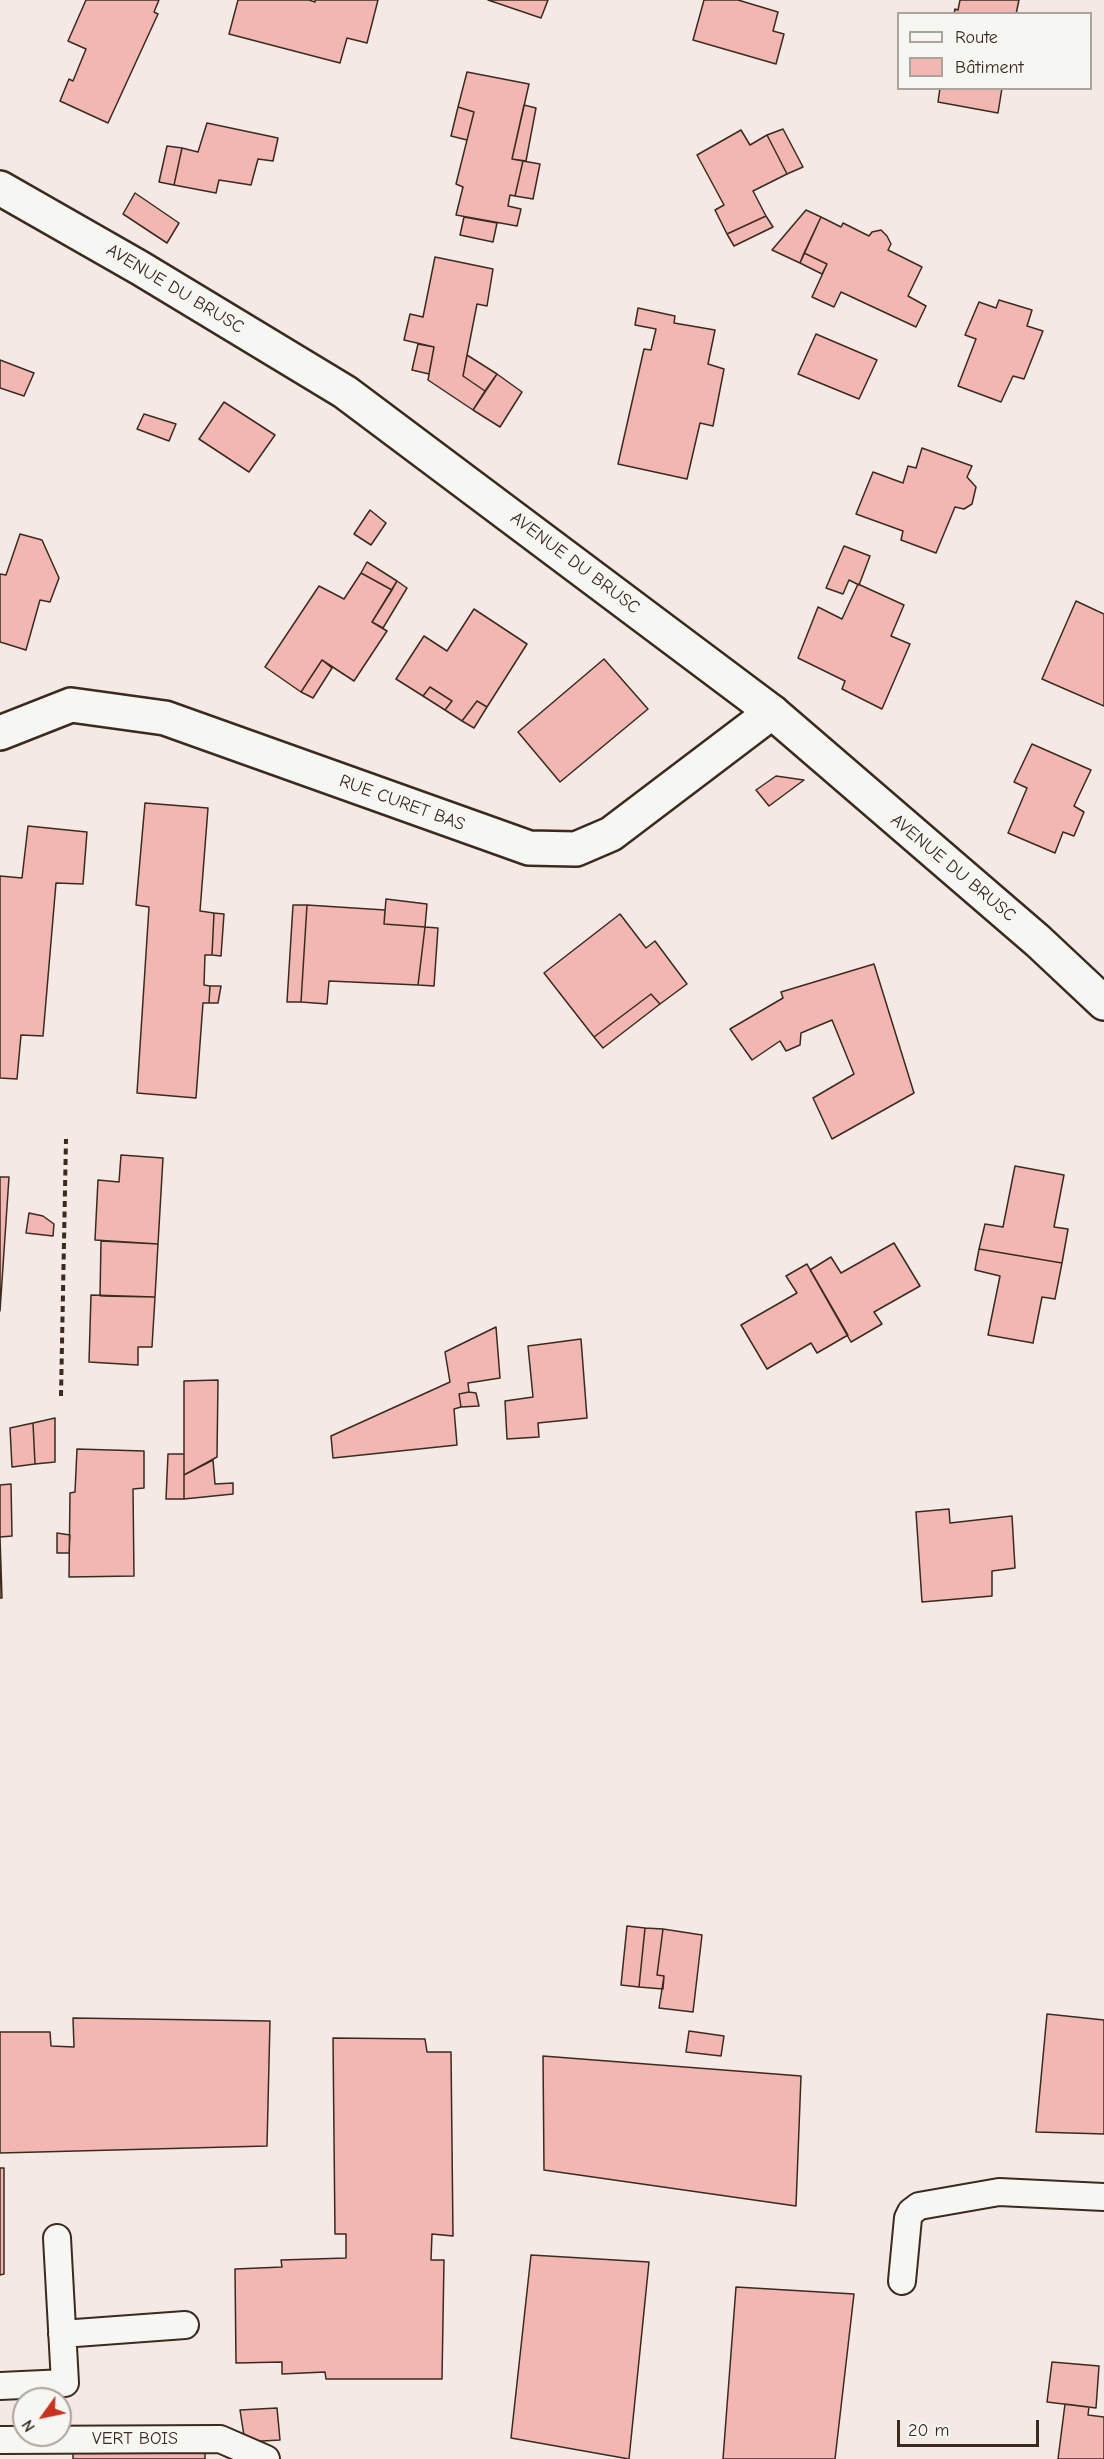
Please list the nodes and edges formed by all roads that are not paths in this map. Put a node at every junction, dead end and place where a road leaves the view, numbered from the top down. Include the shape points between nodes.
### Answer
1 (0, 188) edge
2 (772, 712) junction
3 (0, 733) edge
4 (1104, 1003) edge
5 (1104, 2197) edge
6 (57, 2238) dead end
7 (902, 2282) dead end
8 (185, 2325) dead end
9 (62, 2334) junction
10 (0, 2386) edge
11 (0, 2440) edge
12 (266, 2459) edge

1 - 2 street, AVENUE DU BRUSC via 336,386
2 - 3 street, RUE CURET BAS via 611,834 576,849 529,848 165,718 71,705
2 - 4 street, AVENUE DU BRUSC via 1038,941
5 - 7 lane via 999,2192 920,2206 908,2218
6 - 9 lane
8 - 9 lane
9 - 10 lane via 65,2383
11 - 12 lane, VERT BOIS via 220,2439

